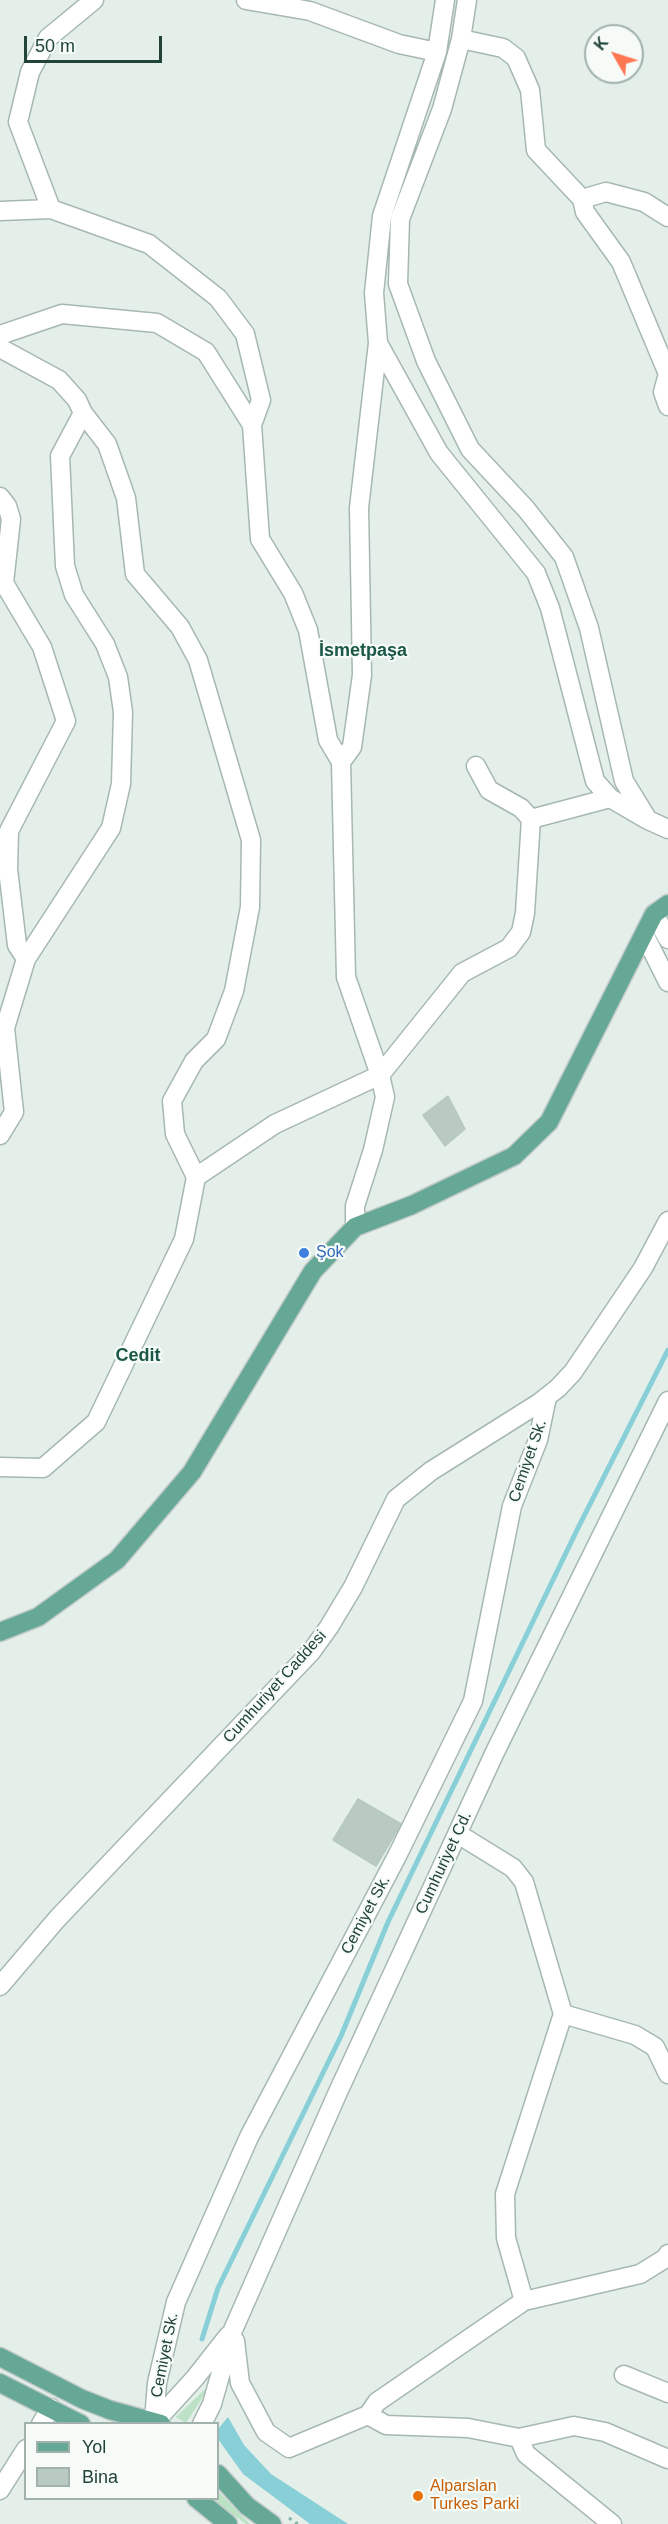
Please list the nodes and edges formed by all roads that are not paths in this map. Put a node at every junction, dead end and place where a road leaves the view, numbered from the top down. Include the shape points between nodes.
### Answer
1 (94, 0) edge
2 (246, 0) edge
3 (444, 0) edge
4 (467, 0) edge
5 (460, 39) junction
6 (437, 52) junction
7 (582, 199) junction
8 (51, 209) junction
9 (0, 211) edge
10 (668, 217) edge
11 (0, 335) edge
12 (378, 343) junction
13 (0, 348) edge
14 (668, 374) edge
15 (668, 406) edge
16 (83, 413) junction
17 (252, 425) junction
18 (0, 496) edge
19 (341, 762) junction
20 (477, 766) dead end
21 (610, 798) junction
22 (0, 813) edge
23 (531, 819) junction
24 (648, 820) junction
25 (668, 829) edge
26 (9, 831) junction
27 (661, 909) edge
28 (644, 934) junction
29 (668, 939) edge
30 (26, 959) junction
31 (668, 982) edge
32 (2, 1031) edge
33 (380, 1075) junction
34 (0, 1135) edge
35 (196, 1177) junction
36 (668, 1221) edge
37 (356, 1227) junction
38 (547, 1396) junction
39 (668, 1401) edge
40 (0, 1467) edge
41 (0, 1632) edge
42 (458, 1834) junction
43 (4, 1976) edge
44 (563, 2014) junction
45 (668, 2074) edge
46 (668, 2254) edge
47 (524, 2301) junction
48 (233, 2330) junction
49 (0, 2357) edge
50 (624, 2375) dead end
51 (0, 2383) edge
52 (668, 2392) edge
53 (368, 2415) junction
54 (46, 2416) edge
55 (72, 2422) edge
56 (152, 2422) edge
57 (156, 2422) edge
58 (157, 2422) edge
59 (203, 2422) edge
60 (519, 2438) junction
61 (24, 2452) edge
62 (668, 2459) edge
63 (219, 2475) edge
64 (0, 2490) edge
65 (197, 2500) edge
66 (228, 2524) edge
67 (272, 2524) edge
68 (612, 2524) edge

1 - 8 street via 48,38 30,72 18,122
2 - 6 street via 310,11 399,44
3 - 6 street
4 - 5 street
5 - 7 street via 503,48 516,58 530,90 536,150
5 - 24 street via 442,109 400,219 398,284 426,360 470,449 564,557 589,628 624,781
6 - 12 street via 381,216 374,293
7 - 10 street via 606,192 644,202
7 - 14 street via 585,212 621,262
8 - 9 street
8 - 17 street via 149,244 218,297 245,334 261,400
11 - 17 street via 62,314 157,323 206,352
12 - 19 street via 359,508 362,675 352,747
12 - 21 street via 439,453 536,573 550,608 595,781
13 - 16 street via 59,380
14 - 15 street via 663,392
16 - 30 street via 60,456 66,566 74,595 105,644 118,677 123,712 121,784 111,828
16 - 35 street via 107,444 126,498 135,574 180,627 198,660 251,840 250,907 234,991 216,1039 194,1061 172,1101 175,1134
17 - 19 street via 260,539 293,593 308,630 328,740
18 - 26 street via 11,519 4,583 42,647 66,721
19 - 33 street via 346,977
20 - 23 street via 489,790 521,808
21 - 23 street
21 - 24 street
22 - 26 street
23 - 33 street via 521,932 508,948 462,973
24 - 25 street
26 - 30 street via 8,868 16,945
27 - 28 main road
27 - 29 street
28 - 31 street
28 - 37 main road via 549,1122 514,1156
30 - 32 street
32 - 34 street via 14,1112
33 - 35 street via 275,1124
33 - 37 street via 385,1096 355,1206
35 - 40 street via 184,1239 96,1422 43,1468
36 - 38 street, Cumhuriyet Caddesi via 615,1313 573,1372
37 - 41 main road via 313,1271 192,1472 117,1560 38,1617
38 - 43 street, Cumhuriyet Caddesi via 406,1488 396,1499 353,1587 311,1652
38 - 57 street, Cemiyet Sk. via 538,1440 512,1506 473,1701 397,1856 249,2137 176,2302 157,2383
39 - 42 street, Cumhuriyet Cd.
42 - 44 street via 513,1868 524,1882
42 - 48 street, Cumhuriyet Cd.
44 - 45 street via 635,2036 655,2047
44 - 47 street via 506,2194 506,2238
46 - 47 street via 640,2274
47 - 53 street via 377,2402
48 - 53 street via 240,2383 266,2432 289,2448
48 - 58 street
48 - 59 street
49 - 56 main road via 82,2399
50 - 52 street
51 - 54 main road
53 - 60 street via 386,2425 468,2428
54 - 55 main road
60 - 62 street via 573,2426 605,2432
60 - 68 street via 526,2454
61 - 64 street
63 - 67 main road via 247,2506
65 - 66 main road

